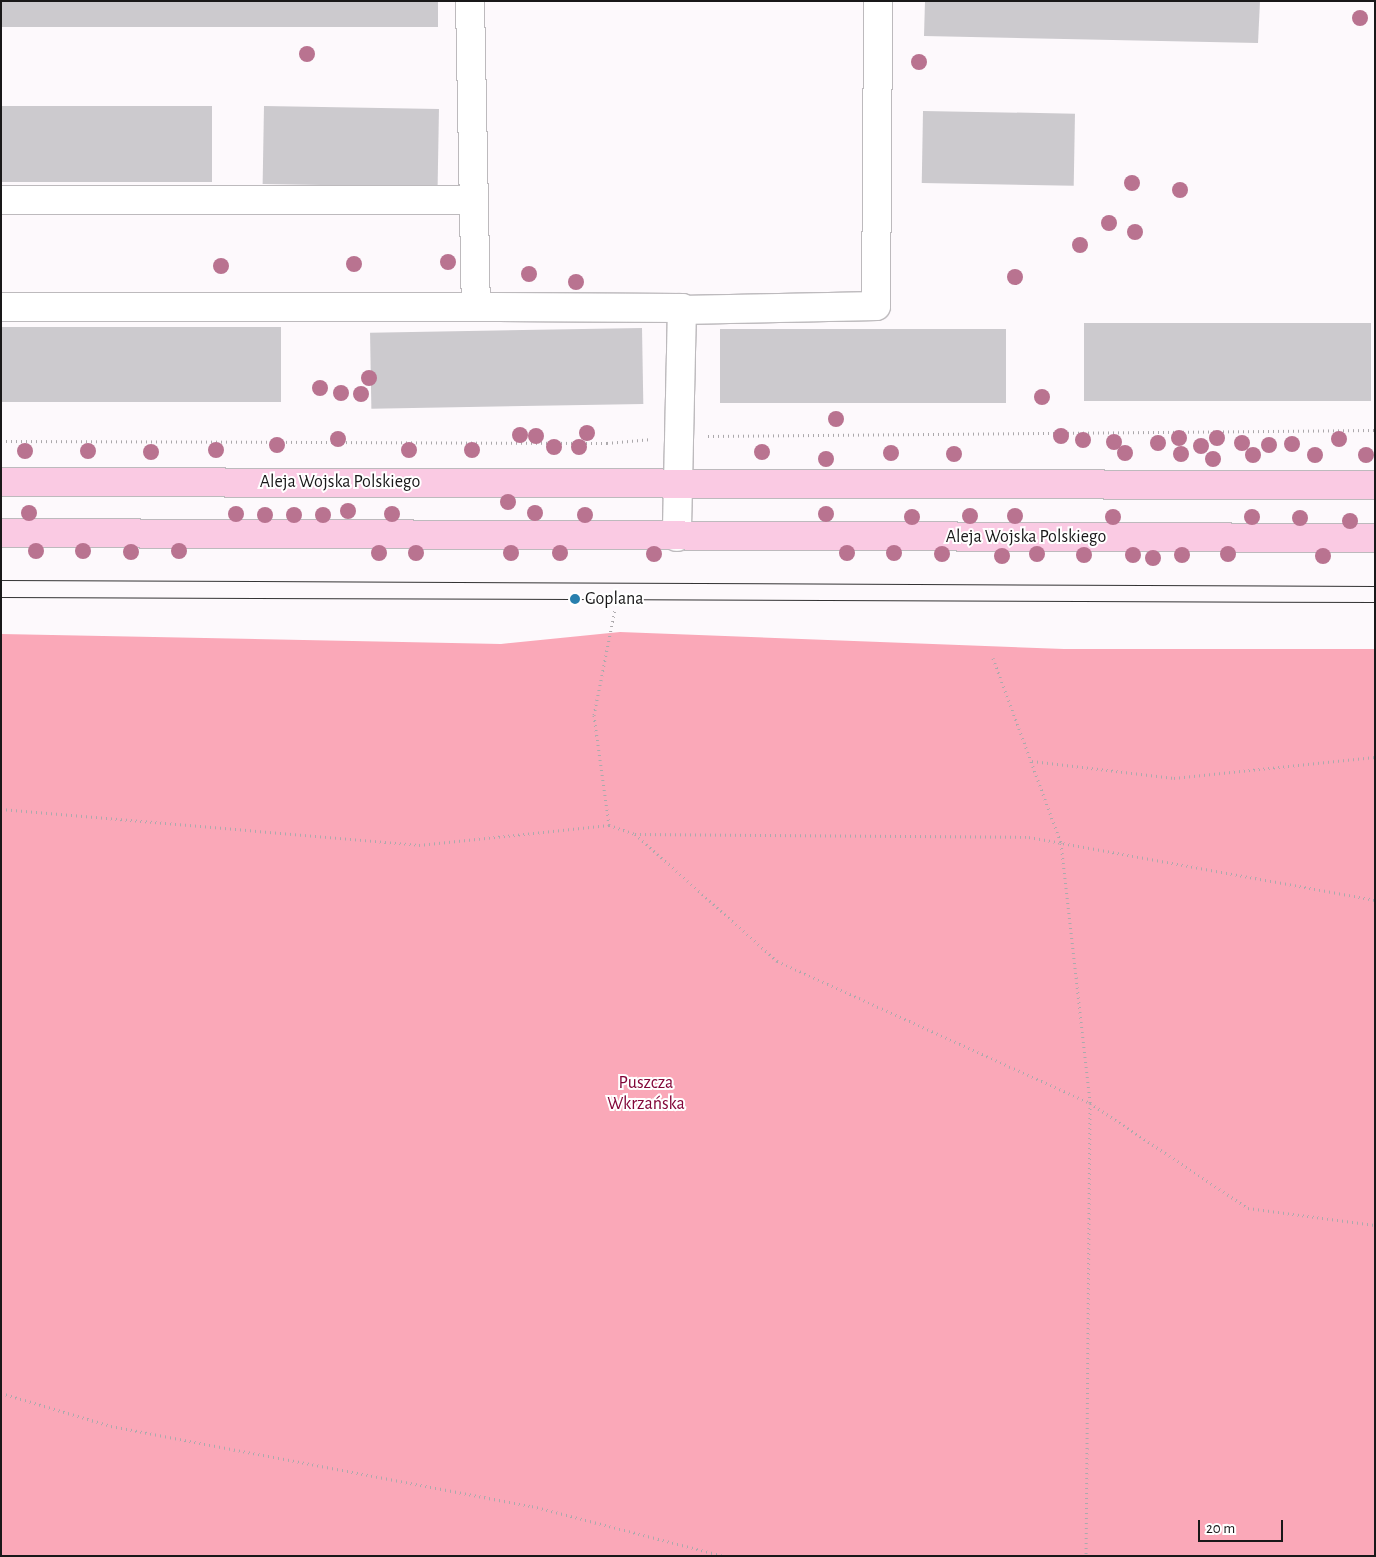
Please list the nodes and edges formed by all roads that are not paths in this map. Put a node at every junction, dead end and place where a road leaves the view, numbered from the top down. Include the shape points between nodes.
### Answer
1 (470, 1) edge
2 (878, 1) edge
3 (1, 200) edge
4 (474, 200) junction
5 (1, 307) edge
6 (476, 307) junction
7 (682, 310) junction
8 (1, 482) edge
9 (680, 482) junction
10 (1375, 485) edge
11 (1, 533) edge
12 (677, 537) junction
13 (1375, 538) edge

1 - 4 street
2 - 7 street via 876,306
3 - 4 street
4 - 6 street
5 - 6 street
6 - 7 street
7 - 9 street
8 - 9 main road, Aleja Wojska Polskiego
9 - 10 main road, Aleja Wojska Polskiego
9 - 12 street
11 - 12 main road, Aleja Wojska Polskiego
12 - 13 main road, Aleja Wojska Polskiego

